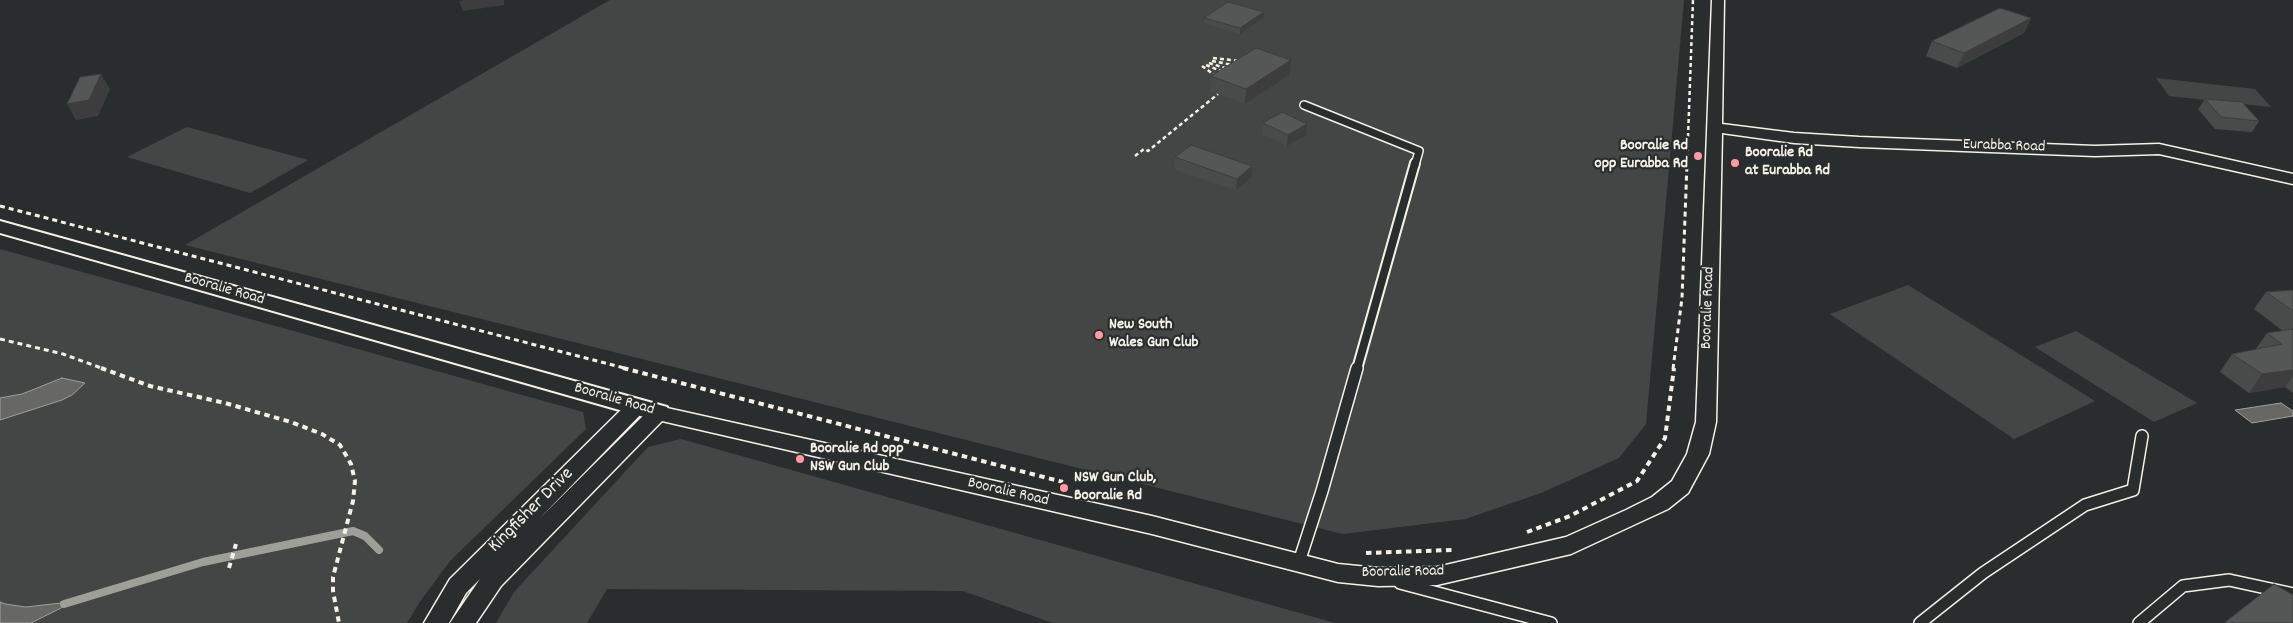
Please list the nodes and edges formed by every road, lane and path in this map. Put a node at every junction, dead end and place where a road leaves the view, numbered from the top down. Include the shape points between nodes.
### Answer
1 (1693, 0) edge
2 (1718, 0) edge
3 (1231, 60) junction
4 (1222, 61) junction
5 (1210, 62) junction
6 (1240, 62) edge
7 (1229, 64) junction
8 (1202, 66) dead end
9 (1219, 66) junction
10 (1238, 66) edge
11 (1214, 68) junction
12 (1224, 68) junction
13 (1208, 70) junction
14 (1219, 70) junction
15 (1231, 70) edge
16 (1212, 73) junction
17 (1225, 73) edge
18 (1217, 77) edge
19 (1218, 94) edge
20 (1304, 105) dead end
21 (1713, 127) junction
22 (1135, 156) dead end
23 (2293, 179) edge
24 (0, 206) edge
25 (0, 227) edge
26 (0, 339) edge
27 (636, 406) junction
28 (658, 413) junction
29 (2142, 436) dead end
30 (1064, 482) dead end
31 (1518, 536) dead end
32 (236, 544) dead end
33 (1454, 550) dead end
34 (1356, 554) dead end
35 (1299, 562) junction
36 (229, 568) dead end
37 (1378, 577) junction
38 (2293, 594) edge
39 (339, 623) edge
40 (436, 623) edge
41 (462, 623) edge
42 (1551, 623) edge
43 (1920, 623) edge
44 (2139, 623) edge

1 - 31 path via 1682,298 1665,438 1638,481 1570,516
2 - 21 street, Booralie Road
3 - 4 path
3 - 6 path
3 - 7 path
4 - 5 path
4 - 7 path
4 - 9 path
5 - 9 path
5 - 11 path
7 - 10 path
7 - 12 path
8 - 13 path
9 - 11 path
9 - 12 path
11 - 13 path
11 - 14 path
12 - 14 path
12 - 15 path
13 - 16 path
14 - 16 path
14 - 17 path
16 - 18 path
19 - 22 path via 1148,151 1144,149
20 - 35 lane via 1419,151
21 - 23 street, Eurabba Road via 1794,138 1858,142 2095,151 2159,149
21 - 37 street, Booralie Road via 1706,422 1698,454 1680,487 1660,503 1571,545 1436,576
24 - 30 path
25 - 27 street, Booralie Road
26 - 39 path via 50,350 150,386 225,402 291,422 340,445 354,473 353,501 333,576
27 - 28 street, Booralie Road
27 - 40 street, Kingfisher Drive via 458,586
28 - 35 street, Booralie Road via 1152,525
28 - 41 street, Kingfisher Drive via 493,578
29 - 43 lane via 2133,490 2085,505 1983,573
32 - 36 path
33 - 34 path
35 - 37 street, Booralie Road via 1338,573
37 - 42 lane
38 - 44 lane via 2229,580 2183,586

